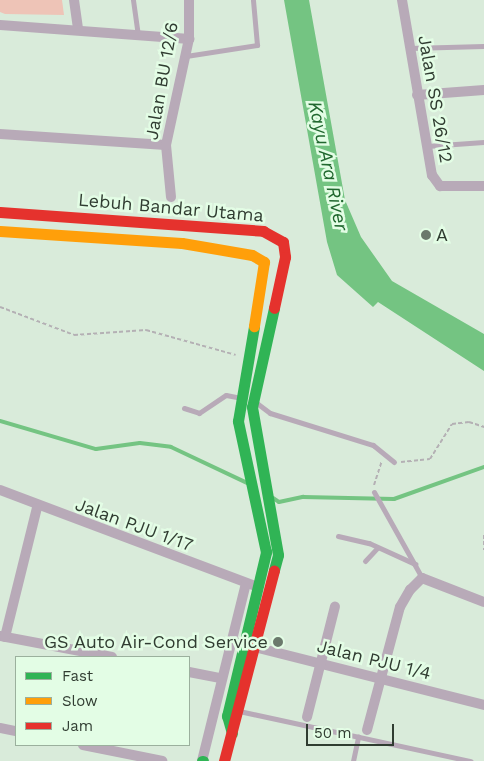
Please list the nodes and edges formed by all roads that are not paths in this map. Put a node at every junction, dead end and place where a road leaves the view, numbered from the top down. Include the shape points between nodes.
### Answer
1 (74, 0) edge
2 (133, 0) edge
3 (189, 0) edge
4 (253, 0) edge
5 (402, 0) edge
6 (0, 25) edge
7 (78, 30) junction
8 (138, 35) junction
9 (190, 39) junction
10 (484, 46) edge
11 (410, 48) junction
12 (186, 56) junction
13 (484, 90) edge
14 (417, 95) junction
15 (0, 134) edge
16 (484, 142) edge
17 (166, 145) junction
18 (426, 146) junction
19 (484, 186) edge
20 (171, 197) dead end
21 (0, 212) edge
22 (180, 226) junction
23 (0, 231) edge
24 (182, 243) junction
25 (248, 358) junction
26 (262, 362) junction
27 (240, 398) junction
28 (253, 400) junction
29 (184, 408) dead end
30 (394, 462) road end
31 (0, 490) edge
32 (374, 492) road end
33 (37, 508) junction
34 (273, 529) junction
35 (261, 531) junction
36 (338, 536) dead end
37 (378, 548) junction
38 (365, 561) dead end
39 (415, 564) junction
40 (422, 578) junction
41 (246, 582) junction
42 (258, 587) junction
43 (484, 602) edge
44 (335, 606) dead end
45 (2, 636) edge
46 (231, 641) junction
47 (249, 646) junction
48 (107, 656) edge
49 (320, 663) junction
50 (190, 672) edge
51 (220, 678) junction
52 (381, 678) junction
53 (484, 704) edge
54 (234, 710) junction
55 (307, 717) dead end
56 (0, 728) edge
57 (367, 730) dead end
58 (15, 731) edge
59 (358, 736) junction
60 (88, 746) edge
61 (162, 761) edge
62 (202, 761) edge
63 (224, 761) edge
64 (353, 761) edge
65 (471, 761) edge

1 - 7 street
2 - 8 lane
3 - 9 street, Jalan BU 12/6
4 - 12 lane via 257,45
5 - 11 street, Jalan SS 26/12
6 - 7 street
7 - 8 street
8 - 9 street
9 - 12 street, Jalan BU 12/6
10 - 11 lane
11 - 14 street, Jalan SS 26/12
12 - 17 street, Jalan BU 12/6
13 - 14 street
14 - 18 street, Jalan SS 26/12
15 - 17 street
16 - 18 lane
17 - 20 street, Jalan BU 12/6
18 - 19 street, Jalan SS 26/12 via 432,175 440,186
21 - 22 main road, Lebuh Bandar Utama
22 - 24 street
22 - 26 main road, Lebuh Bandar Utama via 263,232 283,242 285,257
23 - 24 main road, Lebuh Bandar Utama
24 - 25 main road, Lebuh Bandar Utama via 252,255 264,262
25 - 26 main road
25 - 27 main road, Lebuh Bandar Utama
26 - 28 main road, Lebuh Bandar Utama
27 - 28 lane
27 - 29 lane via 226,395 200,413
27 - 35 main road, Lebuh Bandar Utama via 238,421
28 - 30 lane via 270,413 373,445
28 - 34 main road, Lebuh Bandar Utama via 252,428
31 - 33 street, Jalan PJU 1/17
32 - 39 lane
33 - 41 street, Jalan PJU 1/17
33 - 45 street
34 - 35 main road
34 - 47 main road, Lebuh Bandar Utama via 278,555
35 - 42 main road, Lebuh Bandar Utama via 266,552
36 - 37 lane
37 - 38 lane
37 - 39 lane
39 - 40 lane
40 - 43 street
40 - 52 street via 400,607
41 - 42 street, Jalan PJU 1/17
41 - 46 street
42 - 47 main road, Lebuh Bandar Utama
44 - 49 street
45 - 48 street
46 - 47 street, Jalan PJU 1/4
46 - 51 street
47 - 49 street, Jalan PJU 1/4
47 - 54 main road, Lebuh Bandar Utama
49 - 52 street, Jalan PJU 1/4
49 - 55 street
50 - 51 street
51 - 62 street
52 - 53 street, Jalan PJU 1/4
52 - 57 street
54 - 59 lane
54 - 63 main road, Lebuh Bandar Utama
56 - 58 street
59 - 64 lane
59 - 65 lane
60 - 61 street

